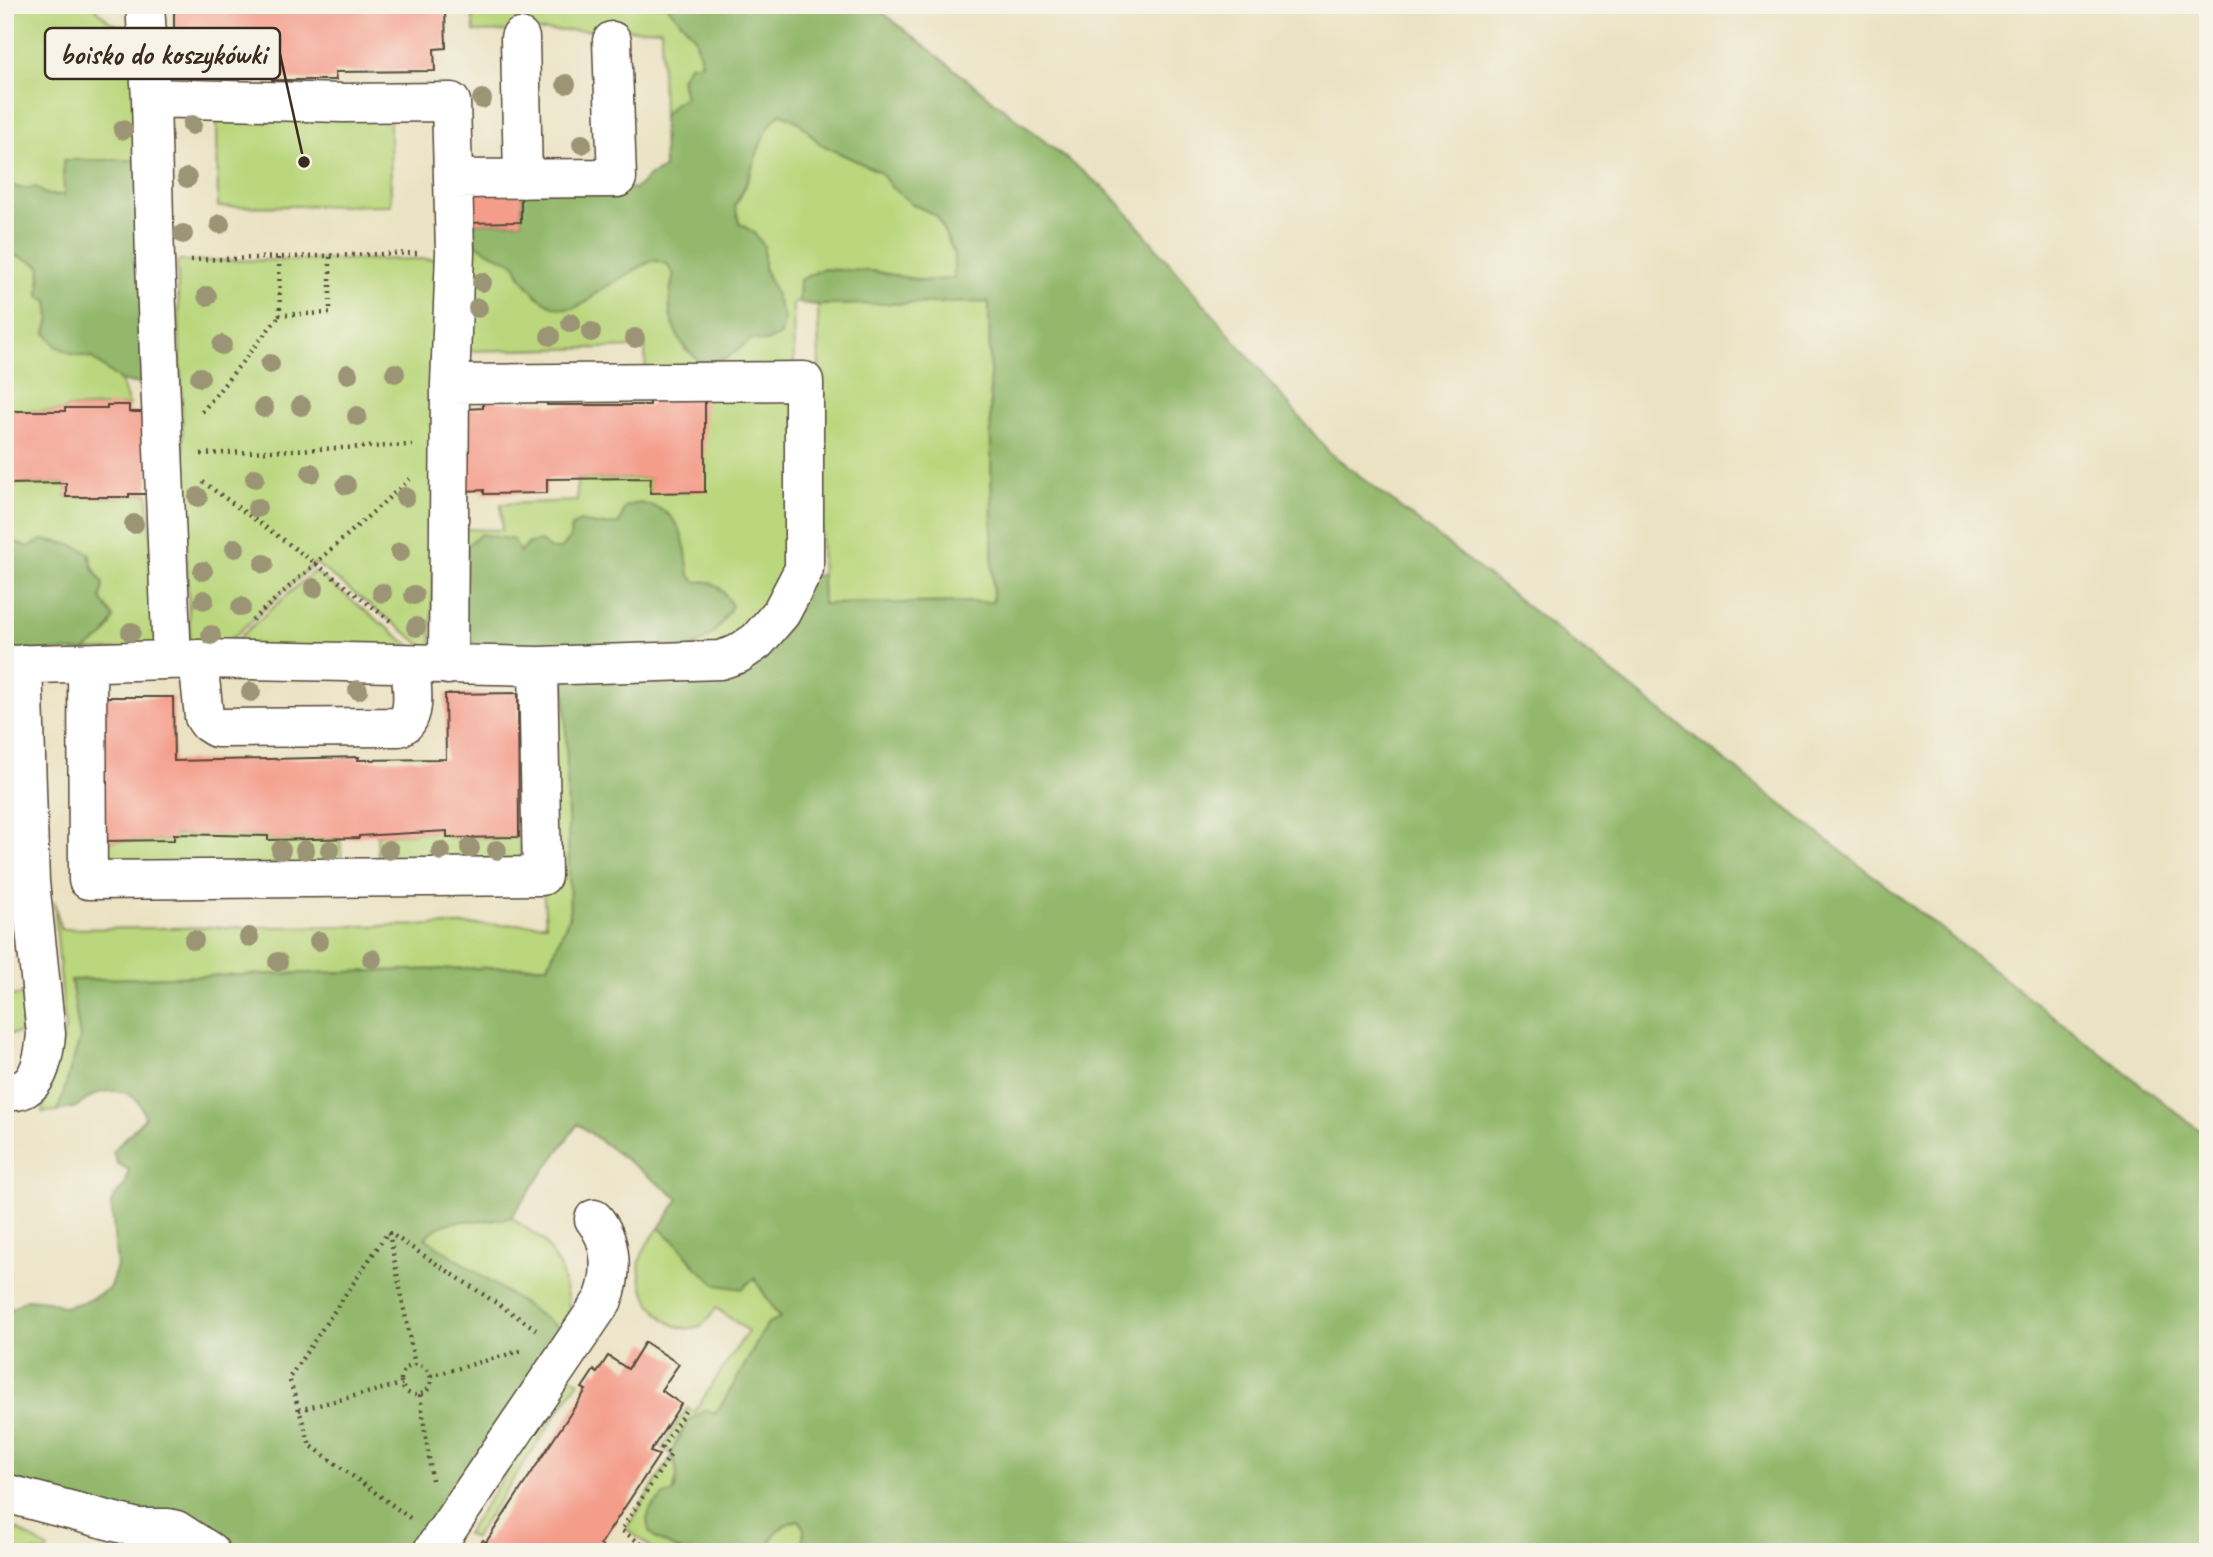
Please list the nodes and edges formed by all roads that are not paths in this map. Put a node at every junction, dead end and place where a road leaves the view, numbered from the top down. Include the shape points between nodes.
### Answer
1 (145, 5) edge
2 (520, 38) dead end
3 (612, 41) dead end
4 (151, 98) junction
5 (453, 179) junction
6 (523, 179) junction
7 (450, 384) junction
8 (193, 659) junction
9 (87, 663) junction
10 (14, 664) edge
11 (410, 664) junction
12 (448, 665) junction
13 (538, 666) junction
14 (5, 1090) edge
15 (594, 1219) dead end
16 (5, 1493) edge
17 (437, 1546) edge
18 (209, 1552) edge

1 - 4 street
2 - 6 street
3 - 6 street via 617,178
4 - 5 street via 451,102
4 - 8 street via 165,456
5 - 6 street
5 - 7 street
7 - 12 street
7 - 13 street via 804,381 804,569 781,613 757,641 720,660
8 - 9 street
8 - 11 street
8 - 11 street via 204,717 216,728 400,727 411,716
9 - 10 street
9 - 13 street via 88,880 542,876
10 - 14 street via 46,1034 30,1086 18,1092
11 - 12 street
12 - 13 street
15 - 17 street via 609,1251 603,1300
16 - 18 street via 138,1528 176,1530

